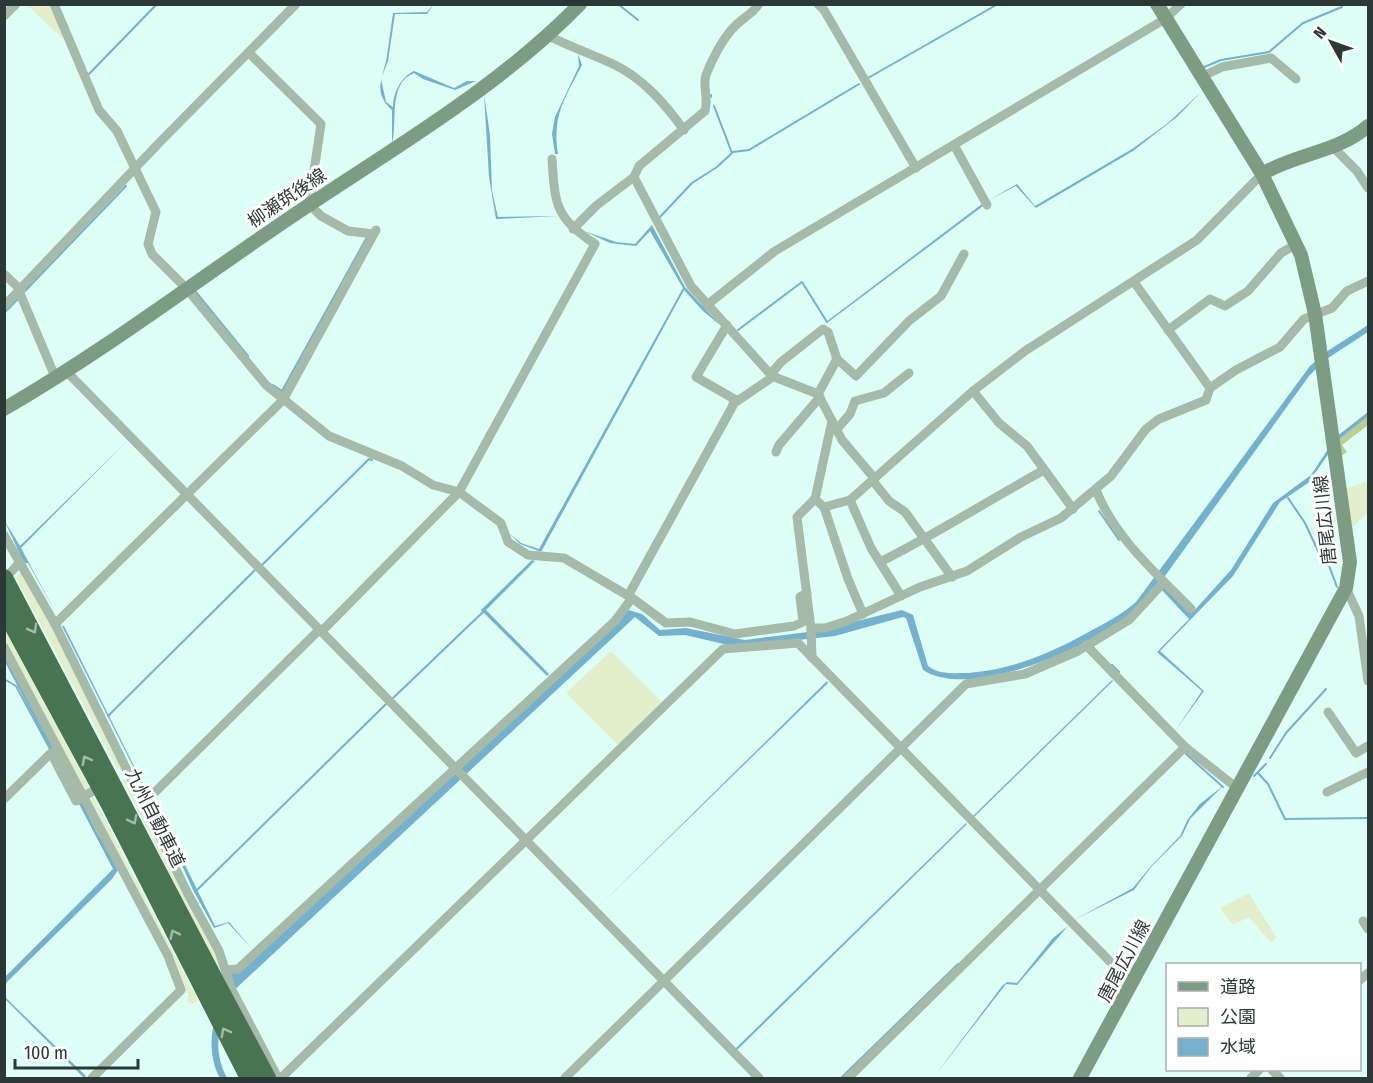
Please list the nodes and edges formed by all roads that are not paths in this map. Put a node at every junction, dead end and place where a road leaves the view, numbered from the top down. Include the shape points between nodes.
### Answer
1 (16, 4) edge
2 (54, 4) edge
3 (296, 4) edge
4 (580, 4) edge
5 (759, 4) edge
6 (818, 4) edge
7 (1157, 4) edge
8 (1181, 4) edge
9 (4, 16) edge
10 (1166, 19) junction
11 (549, 36) junction
12 (249, 53) junction
13 (1201, 77) junction
14 (1296, 79) dead end
15 (1368, 126) edge
16 (684, 130) junction
17 (954, 145) junction
18 (1332, 146) junction
19 (552, 159) dead end
20 (916, 168) junction
21 (134, 172) junction
22 (1262, 174) junction
23 (634, 177) junction
24 (1368, 188) edge
25 (309, 204) junction
26 (987, 205) dead end
27 (573, 229) junction
28 (1297, 244) junction
29 (964, 254) dead end
30 (4, 274) edge
31 (1368, 281) edge
32 (1134, 282) junction
33 (186, 288) junction
34 (20, 291) junction
35 (707, 305) junction
36 (4, 306) edge
37 (1314, 314) junction
38 (727, 325) junction
39 (1168, 330) junction
40 (837, 359) junction
41 (909, 373) dead end
42 (772, 375) junction
43 (62, 376) junction
44 (1210, 388) junction
45 (973, 391) junction
46 (819, 396) junction
47 (283, 400) junction
48 (733, 405) junction
49 (4, 409) edge
50 (834, 424) junction
51 (776, 452) dead end
52 (1044, 470) junction
53 (874, 480) junction
54 (1096, 490) junction
55 (459, 492) junction
56 (187, 496) junction
57 (814, 499) junction
58 (850, 500) junction
59 (824, 507) junction
60 (1073, 509) junction
61 (4, 535) edge
62 (926, 539) junction
63 (20, 562) junction
64 (880, 562) junction
65 (8, 575) edge
66 (952, 577) junction
67 (1161, 578) junction
68 (1346, 588) junction
69 (807, 593) junction
70 (901, 596) junction
71 (630, 597) junction
72 (4, 609) edge
73 (1191, 609) dead end
74 (863, 614) junction
75 (55, 624) junction
76 (812, 628) junction
77 (320, 631) junction
78 (1086, 645) junction
79 (4, 647) edge
80 (812, 658) junction
81 (1368, 681) edge
82 (1328, 712) dead end
83 (1368, 746) edge
84 (1185, 747) junction
85 (900, 749) junction
86 (454, 769) junction
87 (129, 772) junction
88 (1368, 772) edge
89 (119, 778) dead end
90 (1237, 788) junction
91 (1327, 792) dead end
92 (89, 794) junction
93 (4, 799) edge
94 (144, 803) junction
95 (525, 840) junction
96 (1040, 891) junction
97 (213, 978) junction
98 (664, 981) junction
99 (1132, 984) junction
100 (273, 1077) edge
101 (92, 1078) edge
102 (249, 1078) edge
103 (565, 1078) edge
104 (759, 1078) edge
105 (848, 1078) edge
106 (1082, 1078) edge

1 - 9 street
2 - 21 street via 99,110 117,131
3 - 12 street
4 - 11 main road, 柳瀬筑後線
5 - 16 street via 724,40 706,76 705,111
6 - 20 street
7 - 10 main road, 唐尾広川線
8 - 10 street
10 - 13 main road, 唐尾広川線
10 - 17 street
11 - 16 street via 615,64 662,100
11 - 25 main road, 柳瀬筑後線 via 488,86
12 - 21 street
12 - 25 street via 321,124
13 - 14 street via 1222,67 1271,58
13 - 22 main road, 唐尾広川線
15 - 18 main road
16 - 23 street via 639,166
17 - 20 street
17 - 26 street
18 - 22 main road
18 - 24 street
19 - 27 street via 555,198
20 - 35 street via 775,251
21 - 33 street via 156,212 148,244 152,254
21 - 34 street
22 - 28 main road, 唐尾広川線
22 - 32 street via 1197,240
23 - 27 street
23 - 35 street via 691,286
25 - 33 main road, 柳瀬筑後線
25 - 47 street via 321,216 348,231 375,232
27 - 55 street via 595,244
28 - 37 main road, 唐尾広川線
28 - 39 street via 1281,253 1248,291 1225,306 1210,299
29 - 40 street via 941,296 909,321 856,375
30 - 34 street
31 - 37 street via 1347,291 1332,309
32 - 39 street
32 - 45 street via 1025,351
33 - 43 main road, 柳瀬筑後線
33 - 47 street via 266,386
34 - 36 street
34 - 43 street
35 - 38 street
37 - 44 street via 1304,319 1280,347
37 - 68 main road, 唐尾広川線 via 1350,562
38 - 42 street
38 - 48 street via 696,377 736,400
39 - 44 street
40 - 42 street via 828,332 823,329 781,362
40 - 46 street
41 - 50 street via 884,393 855,401 850,414
42 - 46 street
42 - 48 street
43 - 49 main road, 柳瀬筑後線
43 - 56 street
44 - 54 street via 1206,400 1146,429 1112,476
45 - 52 street via 999,423 1027,446
45 - 53 street
46 - 50 street
46 - 51 street
47 - 55 street via 329,436 402,466 433,485
47 - 56 street
48 - 71 street
50 - 53 street
50 - 57 street
52 - 60 street
52 - 62 street
53 - 58 street
53 - 62 street
54 - 60 street
54 - 67 street via 1104,511 1125,540
55 - 71 street via 501,523 508,542 528,555 564,558
55 - 77 street
56 - 75 street
56 - 77 street
57 - 59 street
57 - 69 street via 797,517
58 - 59 street
58 - 64 street
59 - 74 street
60 - 66 street
61 - 63 street
62 - 64 street
62 - 66 street
63 - 65 street
63 - 75 street
64 - 70 street
65 -> 97 highway, 九州自動車道
66 - 70 street
67 - 73 street
67 - 78 street via 1129,620
68 - 81 street via 1359,616
68 - 90 main road, 唐尾広川線
69 - 71 street via 800,597 803,622 735,634 690,622 666,623
69 - 76 street
70 - 74 street
71 - 86 street via 615,621
97 -> 72 highway, 九州自動車道 via 109,802
74 - 76 street via 825,628
75 - 87 street
76 - 80 street
77 - 86 street
77 - 94 street
78 - 84 street
78 - 85 street via 1025,674 966,684
79 - 92 street
80 - 85 street
80 - 95 street via 798,643 723,649
82 - 83 street via 1356,753
84 - 90 street
84 - 96 street
85 - 96 street
85 - 98 street
86 - 95 street
86 - 97 street via 238,969
87 - 89 street
87 - 94 street
88 - 91 street
90 - 99 main road, 唐尾広川線
92 - 93 street via 76,801 51,753
92 - 101 street via 181,990
94 - 97 street via 219,951
95 - 98 street
95 - 100 street
96 - 99 street
96 - 105 street
97 - 100 highway, 九州自動車道, bridge
102 -> 97 highway, 九州自動車道
98 - 103 street
98 - 104 street
99 - 106 main road, 唐尾広川線

